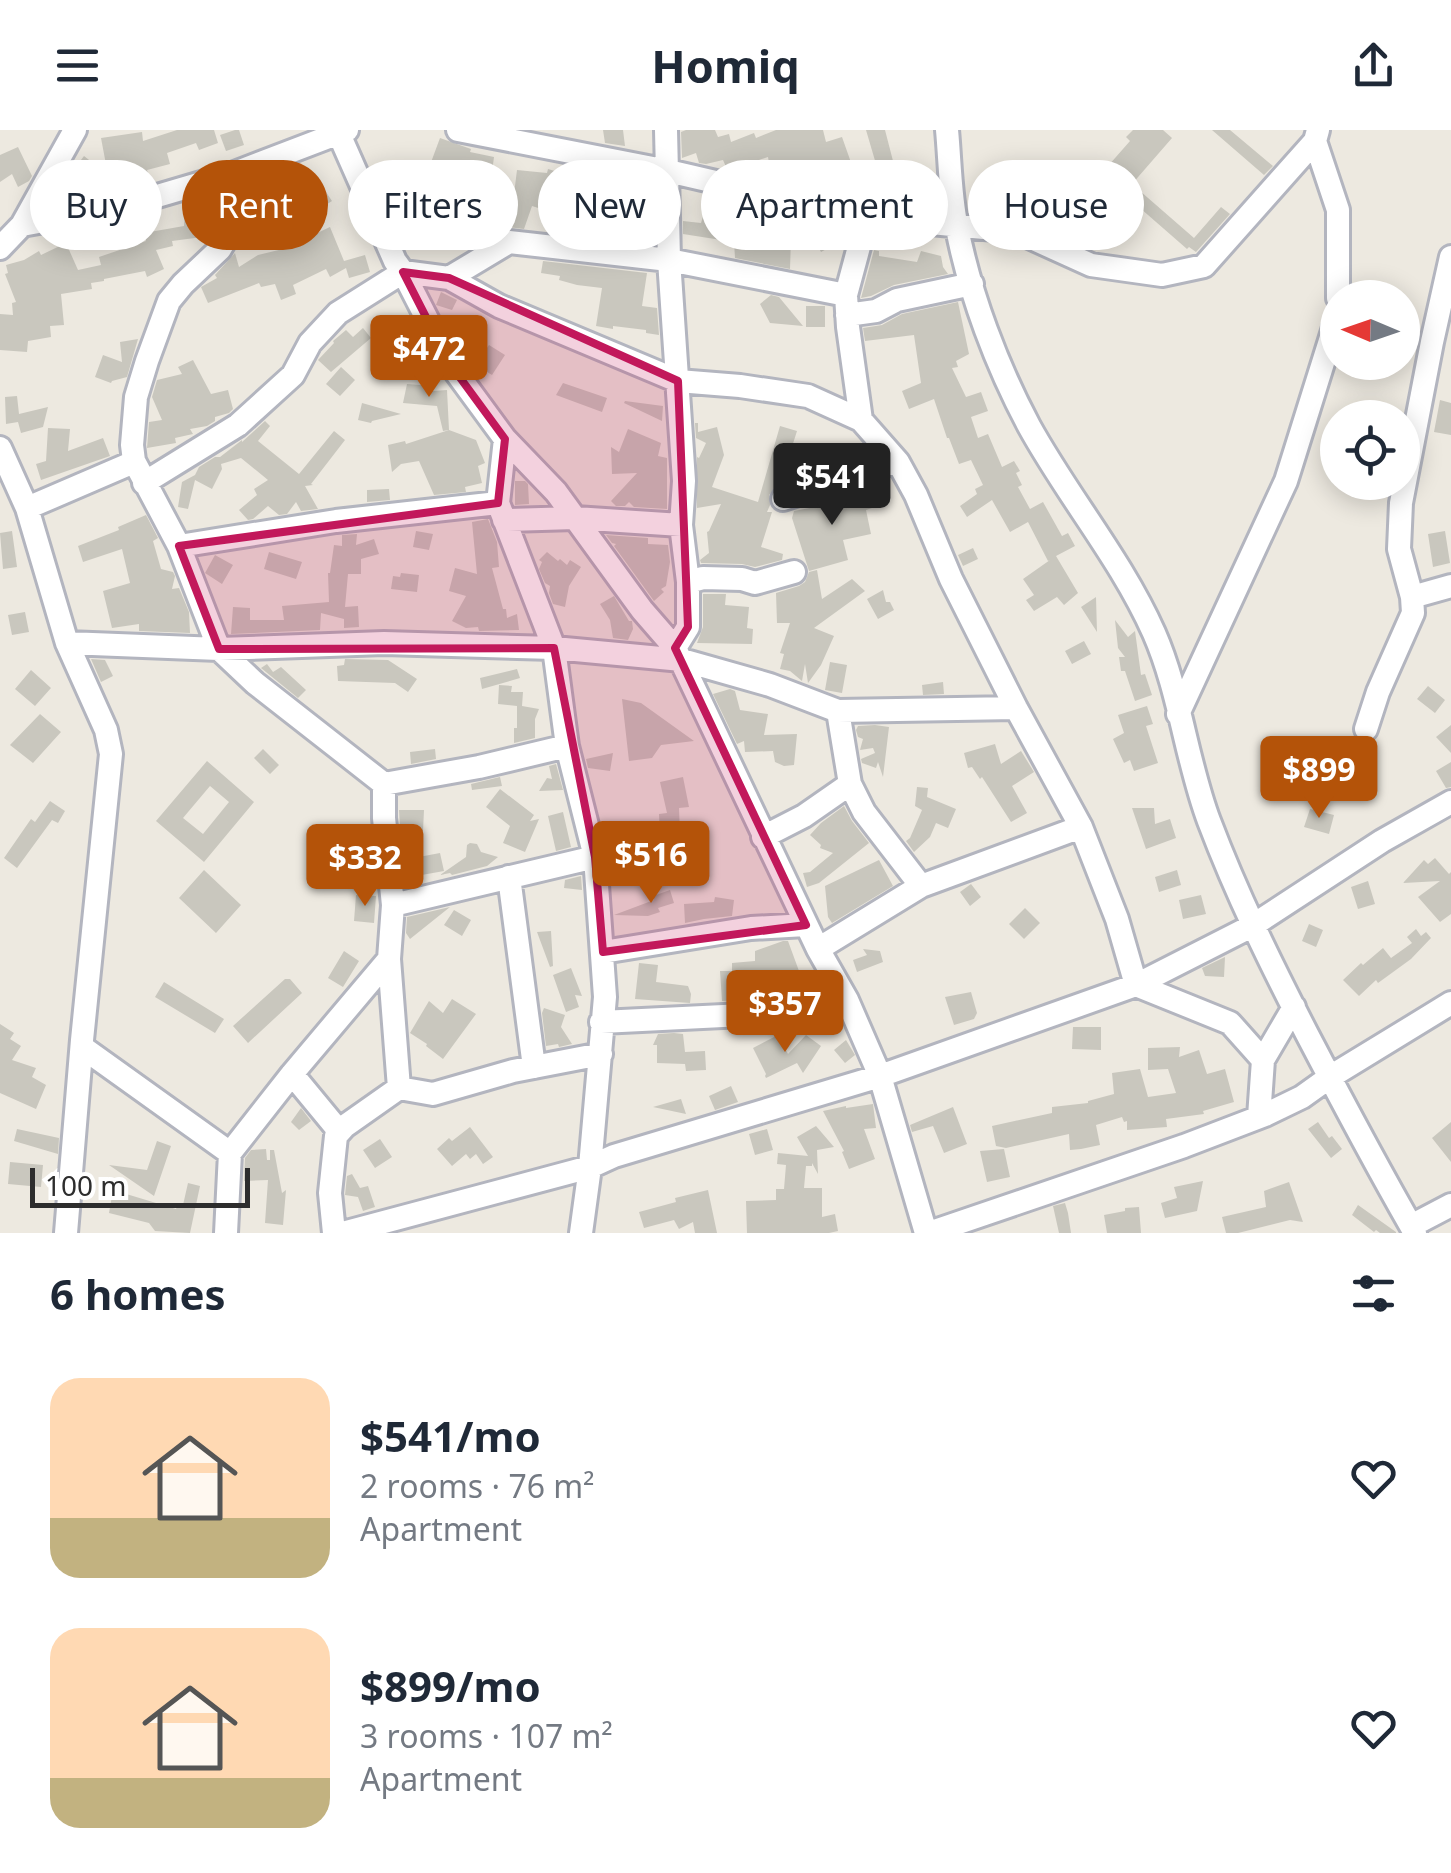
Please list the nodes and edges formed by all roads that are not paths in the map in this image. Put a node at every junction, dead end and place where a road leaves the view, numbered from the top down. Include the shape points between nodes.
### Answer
1 (75, 130) edge
2 (458, 130) edge
3 (666, 130) edge
4 (947, 130) edge
5 (334, 133) edge
6 (1316, 136) edge
7 (267, 160) edge
8 (616, 160) edge
9 (668, 160) edge
10 (182, 189) edge
11 (22, 224) junction
12 (948, 226) edge
13 (956, 227) junction
14 (0, 248) edge
15 (219, 250) edge
16 (669, 250) edge
17 (860, 250) edge
18 (1451, 257) edge
19 (669, 260) junction
20 (404, 272) junction
21 (449, 278) junction
22 (1338, 280) edge
23 (972, 284) junction
24 (847, 305) junction
25 (1441, 344) edge
26 (1320, 372) edge
27 (678, 382) junction
28 (861, 420) junction
29 (505, 439) junction
30 (0, 448) edge
31 (897, 460) junction
32 (139, 473) junction
33 (782, 498) dead end
34 (27, 508) junction
35 (501, 512) junction
36 (575, 518) junction
37 (682, 525) junction
38 (179, 546) junction
39 (794, 572) dead end
40 (688, 582) junction
41 (1451, 586) edge
42 (1412, 597) junction
43 (67, 643) junction
44 (554, 648) junction
45 (219, 649) junction
46 (678, 654) junction
47 (1016, 708) junction
48 (838, 710) junction
49 (1178, 714) junction
50 (1366, 729) dead end
51 (567, 746) junction
52 (384, 784) junction
53 (850, 784) junction
54 (1451, 802) edge
55 (1081, 827) junction
56 (764, 837) junction
57 (595, 856) junction
58 (509, 877) junction
59 (921, 886) junction
60 (393, 905) junction
61 (806, 925) junction
62 (1252, 926) junction
63 (818, 949) junction
64 (603, 952) junction
65 (389, 959) junction
66 (1136, 985) junction
67 (847, 1000) junction
68 (1451, 1003) edge
69 (1294, 1007) junction
70 (601, 1022) junction
71 (82, 1047) junction
72 (601, 1054) junction
73 (1263, 1060) junction
74 (534, 1067) junction
75 (292, 1074) junction
76 (880, 1076) junction
77 (1330, 1077) junction
78 (399, 1088) junction
79 (1259, 1117) junction
80 (338, 1131) junction
81 (230, 1153) junction
82 (590, 1166) junction
83 (1447, 1216) edge
84 (1413, 1230) edge
85 (66, 1233) edge
86 (226, 1233) edge
87 (334, 1233) edge
88 (343, 1233) edge
89 (581, 1233) edge
90 (927, 1233) edge

1 - 11 street
2 - 8 street
3 - 9 street
4 - 13 street
5 - 7 street
5 - 20 street
6 - 13 street via 1204,266 1162,275 1092,265 1016,231
6 - 22 street via 1338,210
10 - 11 street
11 - 14 street
12 - 13 street
13 - 23 street
15 - 32 street via 169,301 147,361 134,410
16 - 19 street
17 - 24 street
18 - 25 street
19 - 21 street via 508,242
19 - 24 street
19 - 27 street
20 - 21 street
20 - 29 street via 450,364
20 - 32 street via 338,313 310,343 293,375 238,425
21 - 27 street
23 - 24 street via 876,310
23 - 49 street via 1030,427 1142,608
24 - 28 street
25 - 42 street via 1401,503 1399,549
26 - 49 street via 1286,482
27 - 28 street via 808,396
27 - 37 street
28 - 31 street
29 - 35 street
29 - 36 street
30 - 34 street
31 - 33 street
31 - 47 street
32 - 34 street
32 - 38 street
34 - 43 street
35 - 36 street
35 - 38 street via 336,520
35 - 44 street
36 - 37 street
36 - 46 street
37 - 40 street
38 - 45 street
39 - 40 street via 755,584
40 - 46 street via 688,627
41 - 42 street
42 - 50 street via 1413,613
43 - 45 street
43 - 71 street via 110,754
44 - 45 street via 384,642
44 - 46 street
44 - 51 street
45 - 52 street
46 - 48 street
46 - 56 street
47 - 48 street
47 - 55 street
48 - 53 street
49 - 62 street via 1208,821
51 - 52 street
51 - 57 street
52 - 60 street
53 - 56 street
53 - 59 street
54 - 62 street
55 - 59 street
55 - 66 street
56 - 61 street
57 - 58 street
57 - 64 street
58 - 60 street
58 - 74 street
59 - 63 street
60 - 65 street
61 - 63 street
61 - 64 street
62 - 66 street
62 - 69 street
63 - 67 street
64 - 70 street
65 - 75 street
65 - 78 street
66 - 73 street via 1230,1023
66 - 76 street
67 - 70 street via 784,1013
67 - 76 street
68 - 77 street
69 - 73 street
69 - 77 street
70 - 72 street
71 - 81 street
71 - 85 street
72 - 74 street
72 - 82 street
73 - 79 street
74 - 78 street via 432,1094
75 - 80 street
75 - 81 street
76 - 82 street
76 - 90 street
77 - 79 street
77 - 84 street
78 - 80 street
79 - 90 street
80 - 87 street via 330,1192
81 - 86 street
82 - 88 street
82 - 89 street
83 - 84 street

